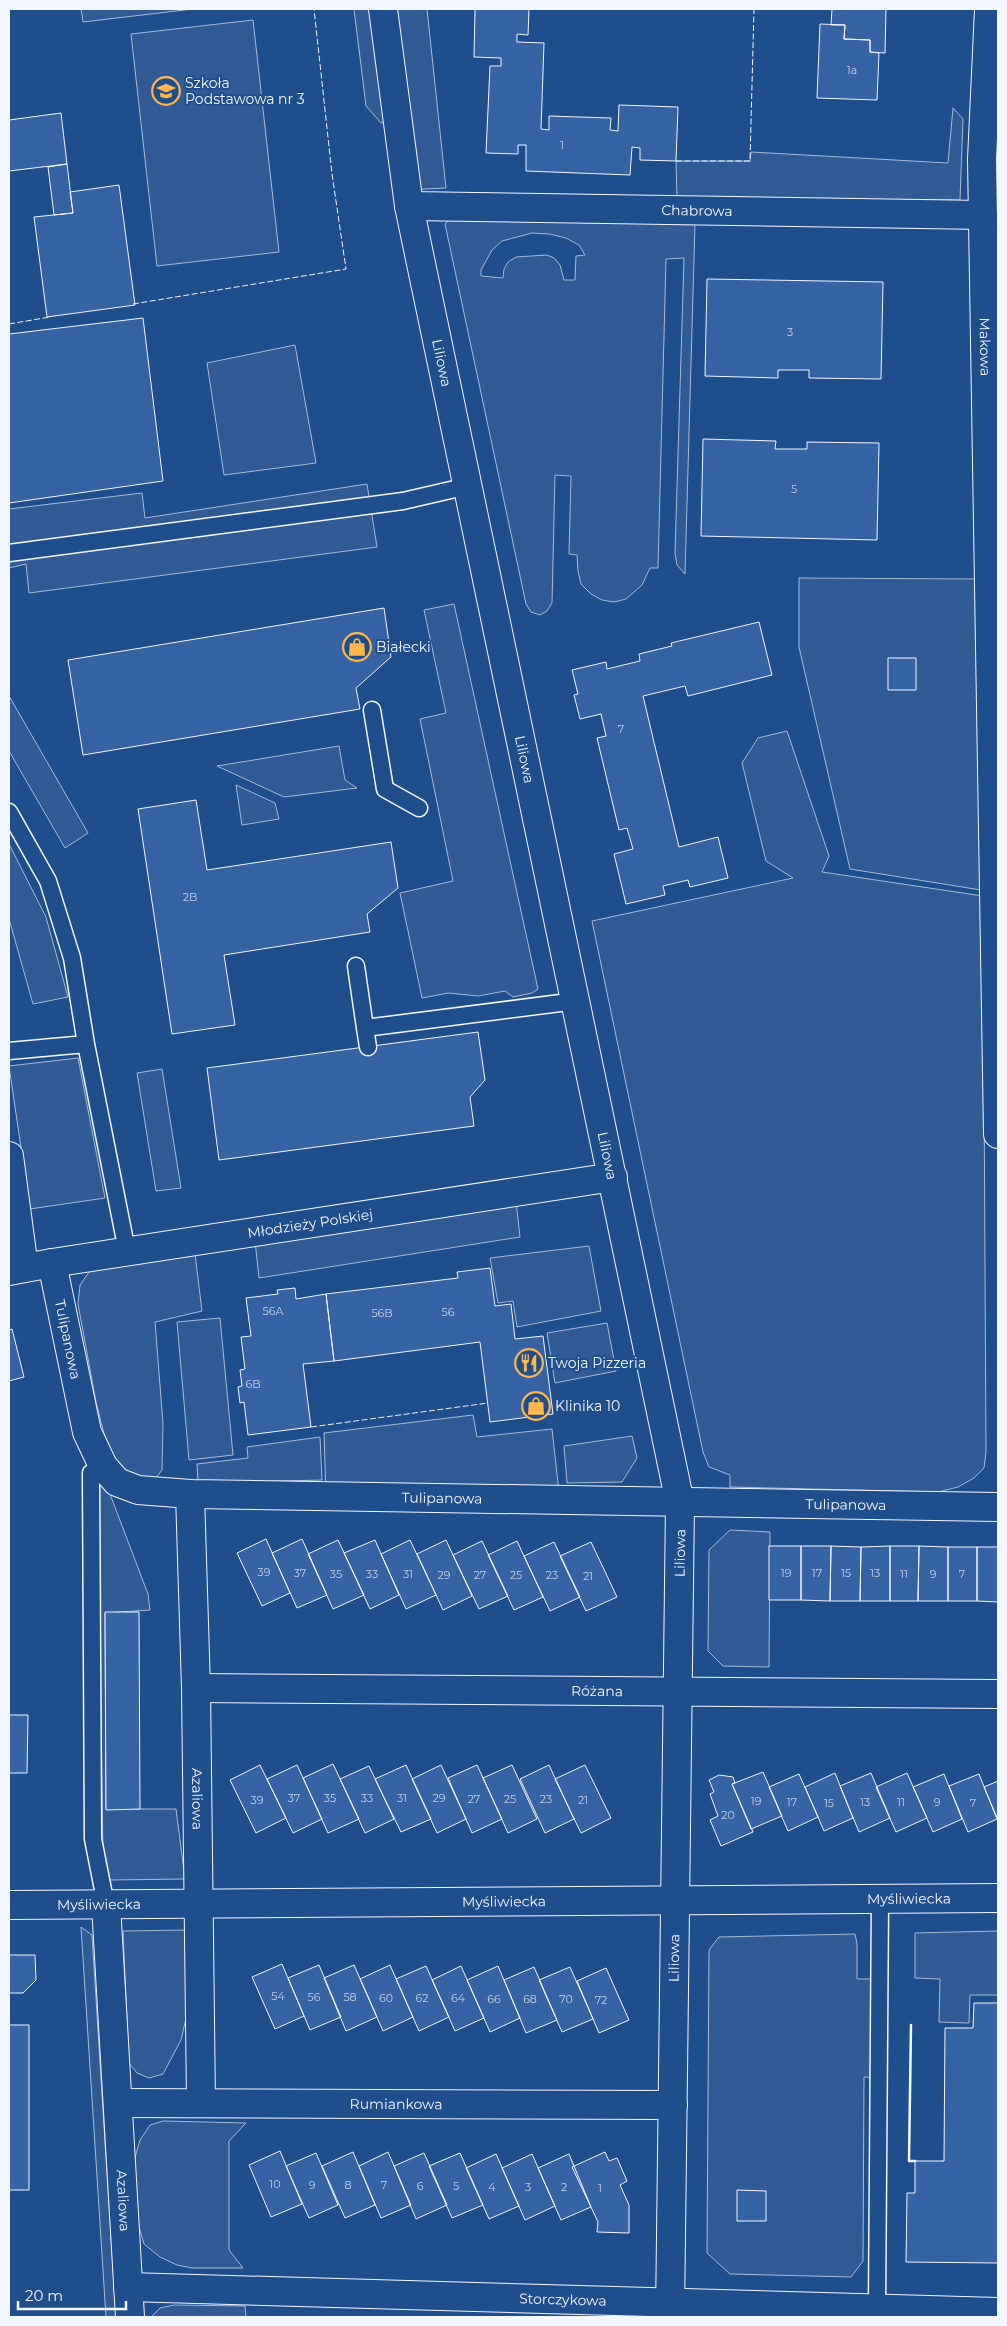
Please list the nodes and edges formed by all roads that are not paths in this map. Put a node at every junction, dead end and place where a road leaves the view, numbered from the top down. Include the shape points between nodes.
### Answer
1 (383, 9) edge
2 (989, 9) edge
3 (409, 206) junction
4 (983, 215) junction
5 (993, 484) edge
6 (468, 486) junction
7 (9, 553) edge
8 (372, 710) dead end
9 (419, 808) dead end
10 (9, 812) edge
11 (356, 966) dead end
12 (576, 1002) junction
13 (365, 1028) junction
14 (86, 1044) junction
15 (368, 1047) dead end
16 (9, 1051) edge
17 (998, 1134) edge
18 (9, 1156) edge
19 (613, 1176) junction
20 (127, 1251) junction
21 (52, 1263) junction
22 (16, 1270) edge
23 (103, 1466) junction
24 (190, 1494) junction
25 (680, 1502) junction
26 (998, 1508) edge
27 (196, 1688) junction
28 (678, 1692) junction
29 (998, 1694) edge
30 (998, 1898) edge
31 (880, 1900) junction
32 (675, 1902) junction
33 (199, 1904) junction
34 (9, 1905) edge
35 (106, 1905) junction
36 (118, 2103) junction
37 (201, 2103) junction
38 (673, 2106) junction
39 (128, 2287) junction
40 (877, 2308) junction
41 (670, 2310) edge
42 (998, 2312) edge
43 (130, 2317) edge

1 - 3 street, Liliowa
2 - 4 street, Makowa via 982,159
3 - 4 street, Chabrowa
3 - 6 street, Liliowa
4 - 5 street, Makowa
5 - 17 street, Makowa
6 - 7 lane via 403,501
6 - 12 street, Liliowa
8 - 9 lane via 384,789
10 - 14 lane via 48,881 72,958
11 - 13 lane
12 - 13 lane
12 - 19 street, Liliowa
13 - 15 lane
14 - 16 lane
14 - 20 lane
18 - 22 street
19 - 20 street, Młodzieży Polskiej
19 - 25 street, Liliowa
20 - 21 street, Młodzieży Polskiej
21 - 22 street, Młodzieży Polskiej
21 - 23 street, Tulipanowa via 87,1432
23 - 24 street, Tulipanowa via 117,1482 138,1490
23 - 35 lane via 91,1473 93,1839
24 - 25 street, Tulipanowa
24 - 27 street, Azaliowa
25 - 26 street, Tulipanowa
25 - 28 street, Liliowa
27 - 28 street, Różana
27 - 33 street, Azaliowa
28 - 29 street, Różana
28 - 32 street, Liliowa
30 - 31 street, Myśliwiecka
31 - 32 street, Myśliwiecka
31 - 40 lane
32 - 33 street, Myśliwiecka
32 - 38 street, Liliowa
33 - 35 street, Myśliwiecka
33 - 37 street, Azaliowa
34 - 35 street, Myśliwiecka
35 - 36 street, Azaliowa
36 - 37 street, Rumiankowa
36 - 39 street, Azaliowa
37 - 38 street, Rumiankowa
38 - 41 street, Liliowa
39 - 41 street, Storczykowa
39 - 43 street, Azaliowa
40 - 41 street, Storczykowa
40 - 42 street, Storczykowa

